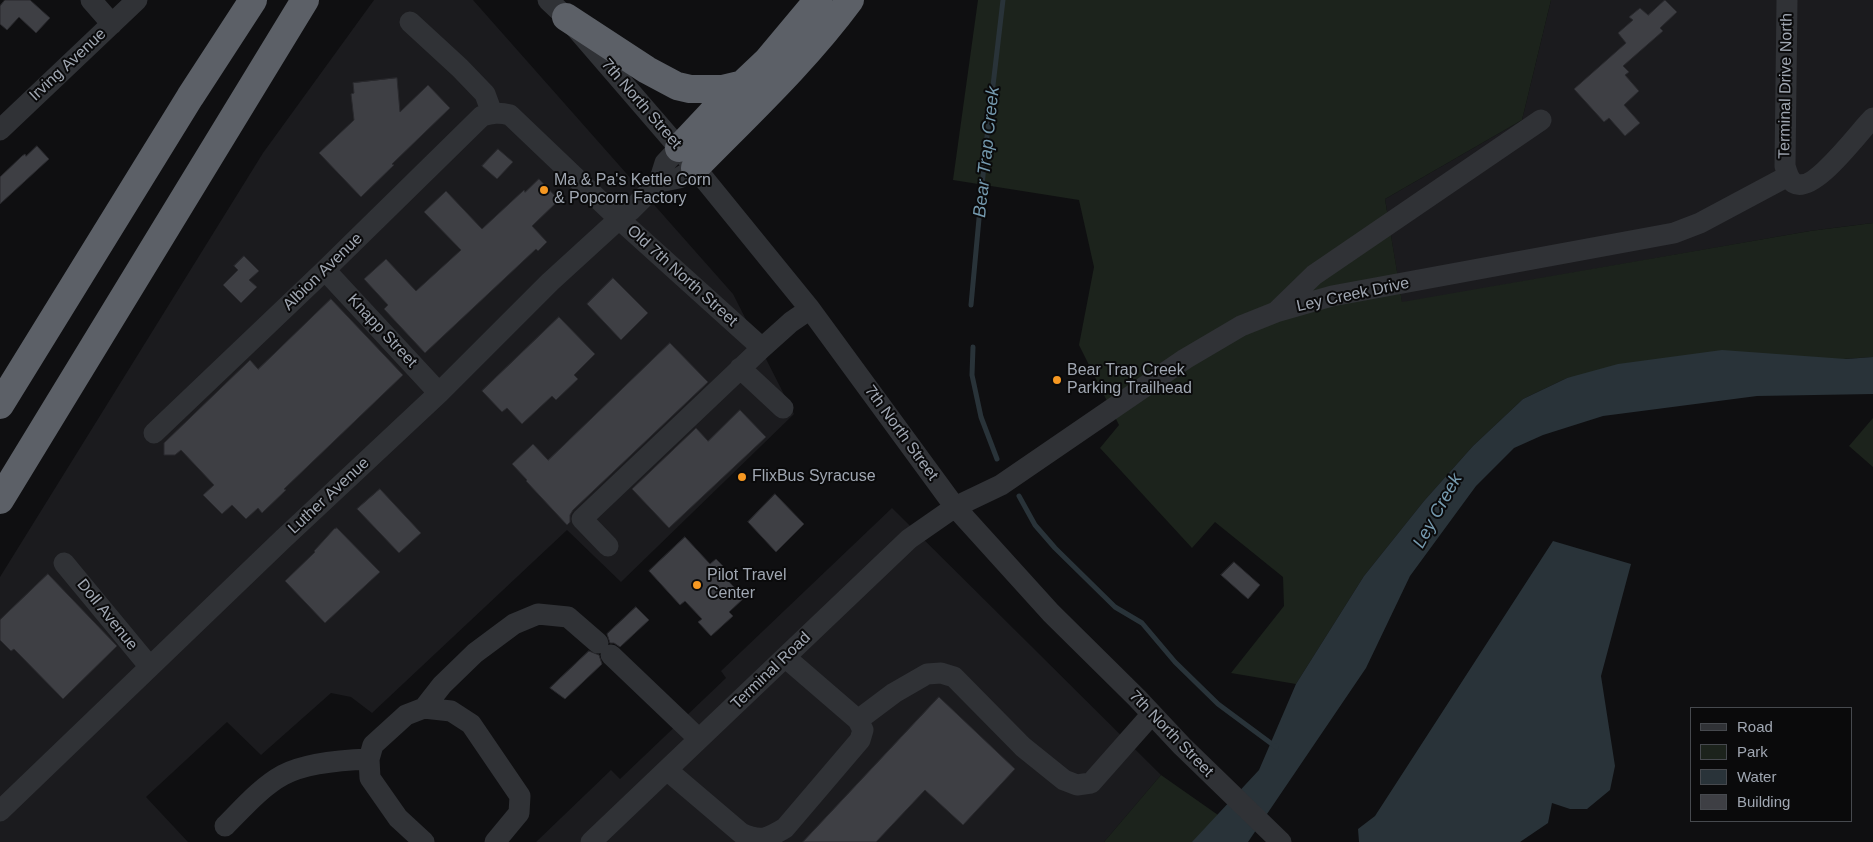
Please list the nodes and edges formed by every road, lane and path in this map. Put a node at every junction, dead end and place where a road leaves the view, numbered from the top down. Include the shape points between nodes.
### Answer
1 (91, 0) edge
2 (137, 0) edge
3 (240, 0) edge
4 (253, 0) edge
5 (305, 0) edge
6 (818, 0) edge
7 (850, 0) edge
8 (1787, 0) edge
9 (557, 8) edge
10 (410, 22) dead end
11 (112, 24) junction
12 (743, 84) junction
13 (492, 113) junction
14 (1873, 118) edge
15 (1541, 120) dead end
16 (0, 130) edge
17 (687, 158) junction
18 (1788, 176) junction
19 (136, 186) junction
20 (619, 219) junction
21 (325, 270) junction
22 (810, 309) junction
23 (1276, 312) junction
24 (762, 348) junction
25 (740, 368) junction
26 (439, 393) junction
27 (0, 405) edge
28 (783, 408) dead end
29 (154, 433) dead end
30 (0, 500) edge
31 (955, 507) junction
32 (608, 546) dead end
33 (64, 563) dead end
34 (785, 657) junction
35 (150, 667) junction
36 (424, 708) junction
37 (1152, 714) junction
38 (858, 720) junction
39 (699, 739) junction
40 (369, 759) junction
41 (667, 770) junction
42 (0, 811) edge
43 (225, 826) dead end
44 (750, 839) edge
45 (424, 842) edge
46 (495, 842) edge
47 (592, 842) edge
48 (1281, 842) edge

1 - 11 street
2 - 11 street, Irving Avenue
3 - 19 highway
4 - 19 highway
5 - 30 highway
6 - 12 highway via 767,61
7 - 17 highway via 797,64
8 - 18 street, Terminal Drive North via 1785,166
9 - 12 highway via 647,70 677,86 722,89
9 - 17 street, 7th North Street
10 - 13 street via 486,94
11 - 16 street, Irving Avenue
12 - 17 highway via 711,114
13 - 20 street, Old 7th North Street via 510,115
13 - 21 street, Albion Avenue via 482,116
14 - 18 street, Terminal Drive North via 1835,163 1808,182 1797,184
15 - 23 street via 1314,275
17 - 20 street, Luther Avenue via 678,178 659,182
17 - 22 street, 7th North Street
18 - 23 street, Ley Creek Drive via 1674,234 1332,296
19 - 27 highway
20 - 24 street, Old 7th North Street
20 - 26 street, Luther Avenue via 550,282
21 - 26 street, Knapp Street
21 - 29 street, Albion Avenue
22 - 24 street
22 - 31 street, 7th North Street
23 - 31 street, Ley Creek Drive via 1241,326 1184,360 1001,485
24 - 25 street
25 - 28 street
25 - 32 street via 582,519
26 - 35 street, Luther Avenue
31 - 34 street, Terminal Road via 909,539
31 - 37 street, 7th North Street via 1051,613
33 - 35 street, Doll Avenue
34 - 38 street
34 - 39 street, Terminal Road
35 - 42 street, Luther Avenue
36 - 39 street via 475,653 514,624 538,614 568,617
36 - 40 street via 406,715 373,745
36 - 46 street via 450,711 471,724 520,796 519,813
37 - 38 street via 1091,783 1077,785 1064,780 1023,747 954,678 941,673 927,674
37 - 48 street, 7th North Street
38 - 44 street via 863,730 860,740 785,828 769,837
39 - 41 street, Terminal Road
40 - 43 street via 342,760 283,775
40 - 45 street via 370,778 398,818
41 - 44 street
41 - 47 street, Terminal Road

